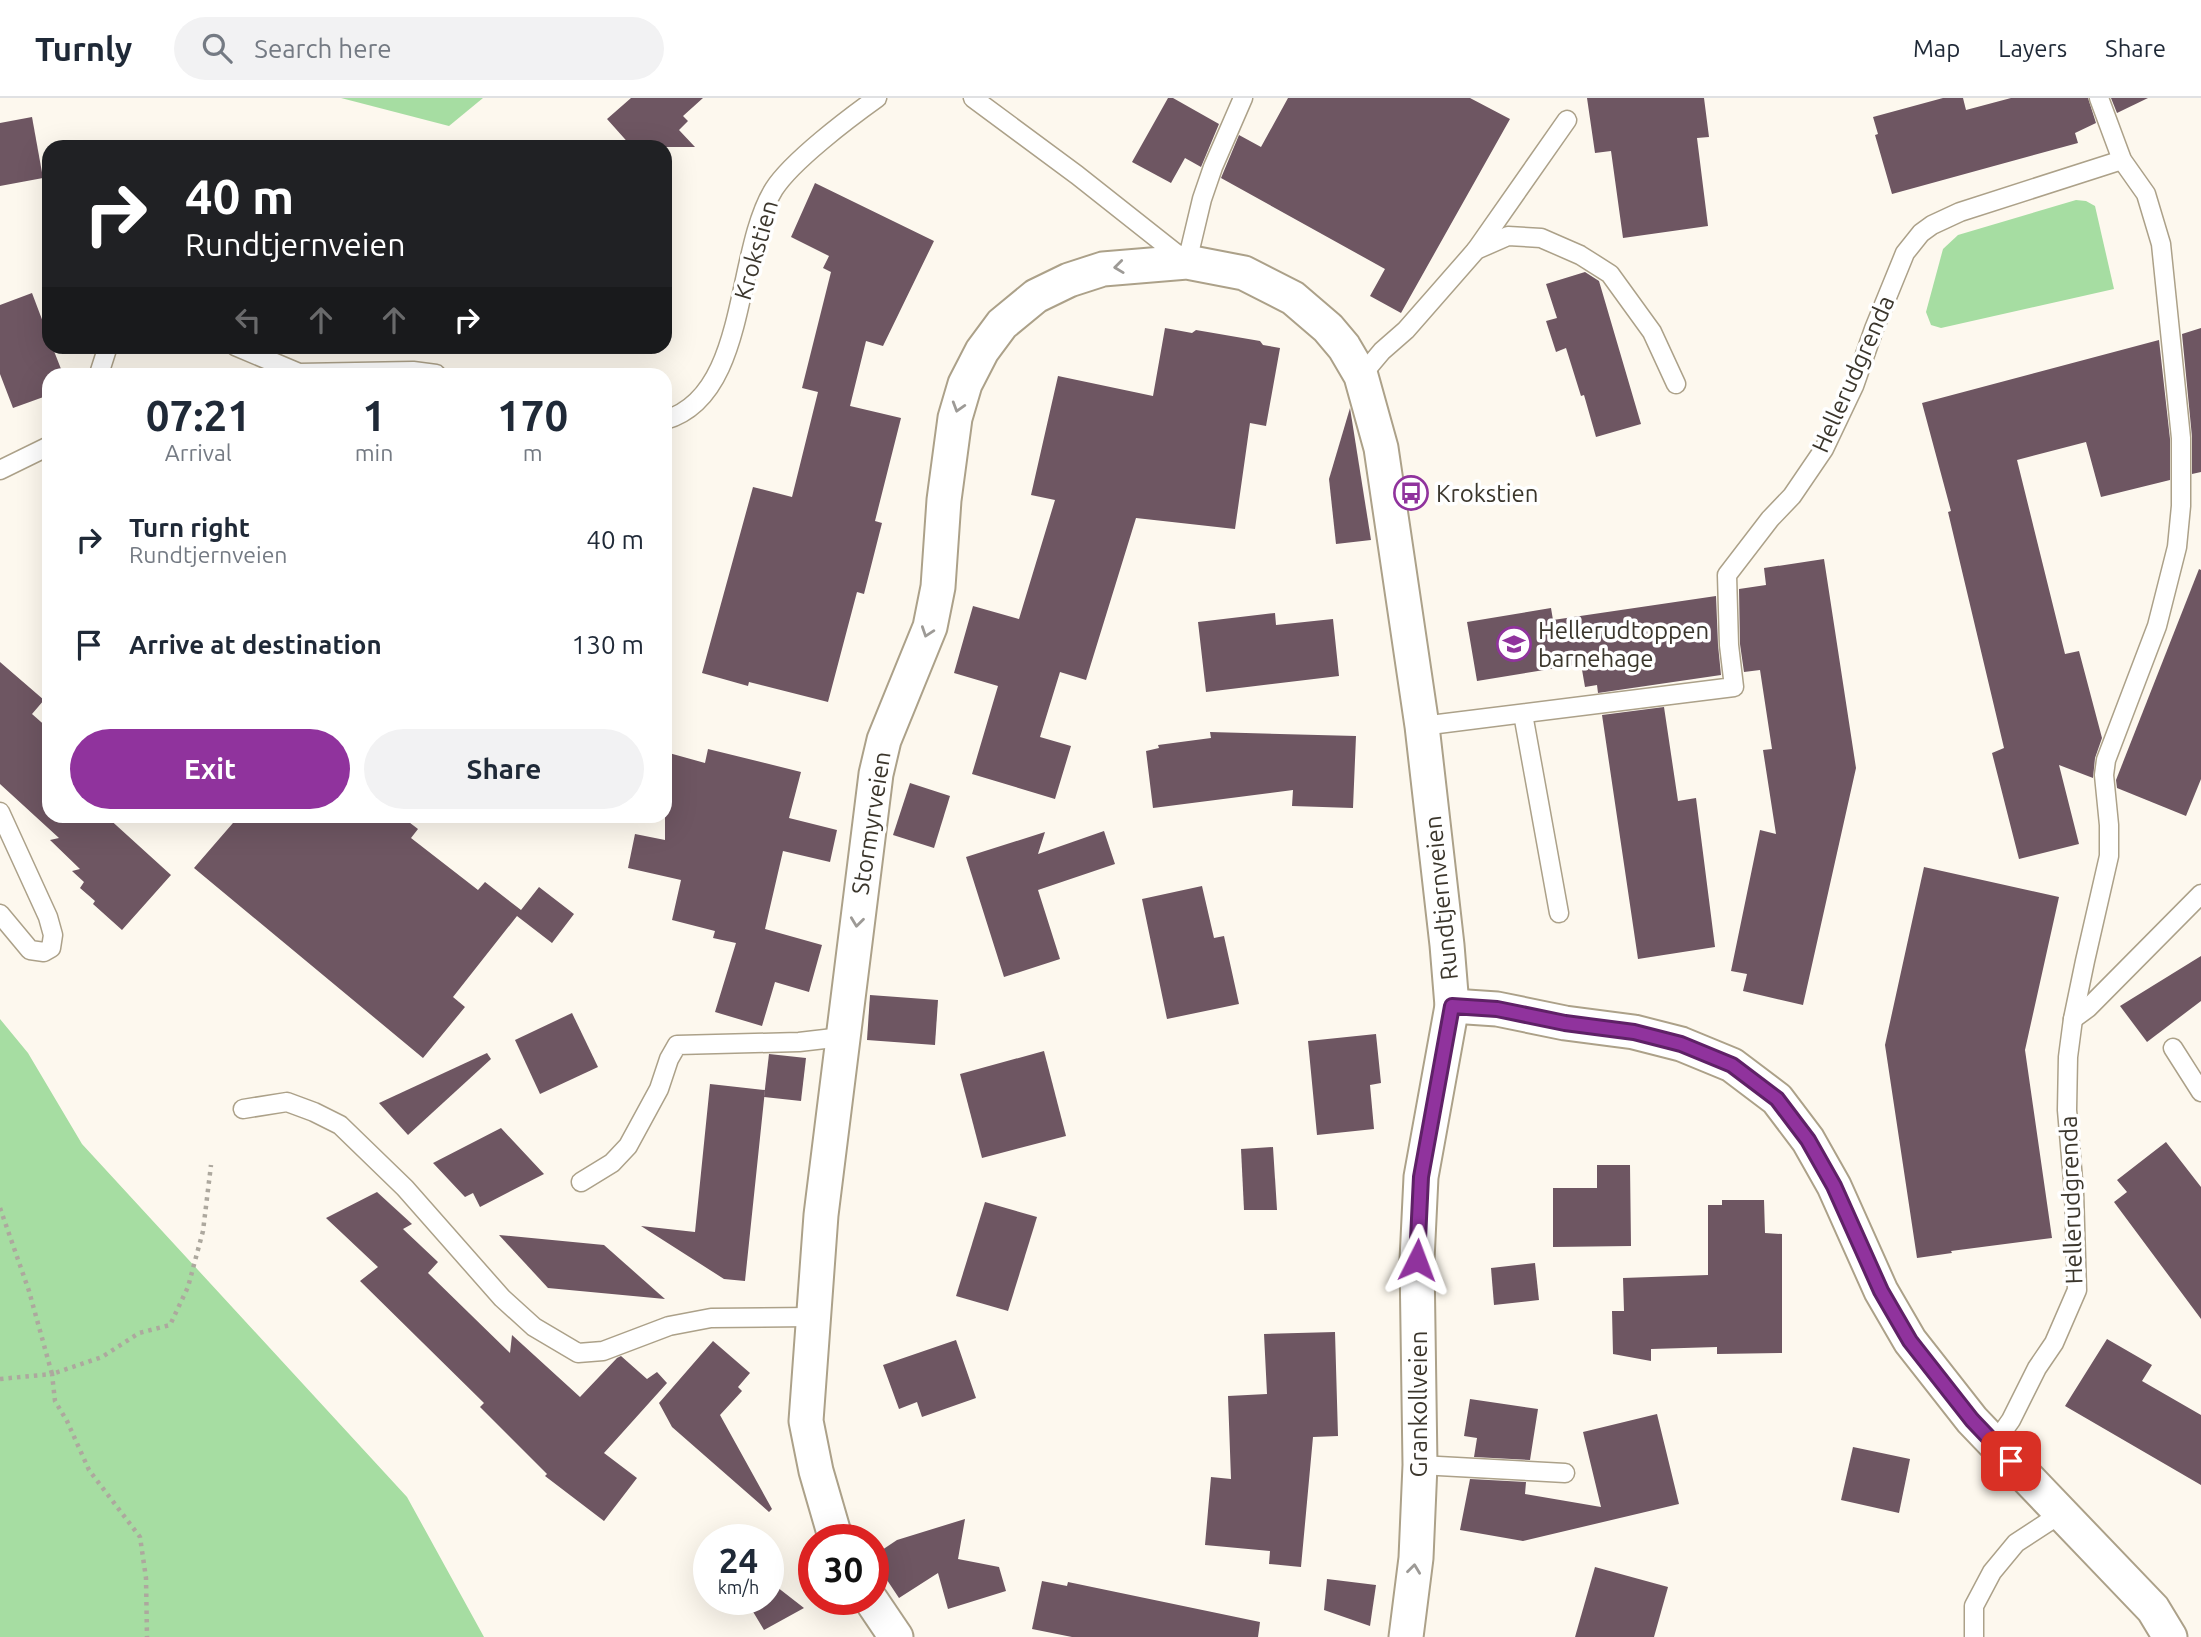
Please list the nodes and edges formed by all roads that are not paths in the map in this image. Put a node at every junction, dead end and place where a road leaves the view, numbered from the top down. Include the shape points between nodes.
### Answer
1 (877, 98) edge
2 (973, 98) edge
3 (1243, 98) edge
4 (2099, 98) edge
5 (1566, 120) dead end
6 (2122, 160) junction
7 (1476, 250) junction
8 (1187, 262) junction
9 (254, 354) edge
10 (287, 368) edge
11 (1361, 376) junction
12 (1676, 384) dead end
13 (672, 416) edge
14 (42, 449) edge
15 (0, 470) edge
16 (1523, 714) junction
17 (1422, 726) junction
18 (0, 812) edge
19 (2201, 894) edge
20 (1559, 913) dead end
21 (0, 914) edge
22 (1452, 1006) junction
23 (2073, 1019) junction
24 (842, 1037) junction
25 (2173, 1048) dead end
26 (2201, 1092) edge
27 (243, 1109) dead end
28 (580, 1182) dead end
29 (812, 1317) junction
30 (1994, 1444) junction
31 (1420, 1465) junction
32 (1565, 1473) dead end
33 (2062, 1513) junction
34 (831, 1524) edge
35 (881, 1615) edge
36 (896, 1637) edge
37 (1406, 1637) edge
38 (1974, 1637) edge
39 (2170, 1637) edge

1 - 13 lane, Krokstien via 775,186 760,218 732,338 717,376 700,400
2 - 8 lane
3 - 8 lane via 1202,199
4 - 6 lane, Hellerudgrenda
5 - 7 lane
6 - 16 lane, Hellerudgrenda via 1960,212 1932,225 1905,253 1854,386 1824,449 1727,575 1734,687
6 - 23 lane, Hellerudgrenda via 2146,194 2161,244 2181,438 2181,506 2157,626 2106,760 2109,856
7 - 11 lane
7 - 12 lane via 1508,236 1541,238 1610,274 1652,332
8 - 11 street, Rundtjernveien via 1244,272 1293,298 1328,328
8 -> 24 street, Stormyrveien via 1103,269 1036,296 1002,324 965,384 955,418 930,627 884,740 876,774
9 - 10 lane
11 - 17 street, Rundtjernveien via 1381,448
14 - 15 lane
16 - 17 lane, Hellerudgrenda
16 - 20 lane
17 - 22 street, Rundtjernveien
18 - 21 lane via 48,916 51,948 30,950
19 - 23 lane
22 - 30 street, Rundtjernveien via 1497,1009 1681,1044 1732,1065 1777,1099 1834,1186 1881,1291 1910,1341
22 - 31 street, Grankollveien via 1421,1177 1417,1260
23 - 30 lane, Hellerudgrenda via 2067,1110 2077,1290 2054,1343
24 - 28 lane via 677,1045 628,1146 612,1163
24 - 29 street, Stormyrveien
25 - 26 lane
27 - 29 lane via 287,1102 340,1125 405,1188 502,1298 534,1326 578,1353 603,1351 669,1326 711,1318
29 - 34 street, Stormyrveien via 806,1421
30 - 33 street, Rundtjernveien
31 - 32 lane
37 -> 31 street, Grankollveien via 1416,1558
33 - 38 lane via 2016,1543 1992,1572 1974,1606
33 - 39 street, Rundtjernveien via 2153,1609
35 - 36 street

